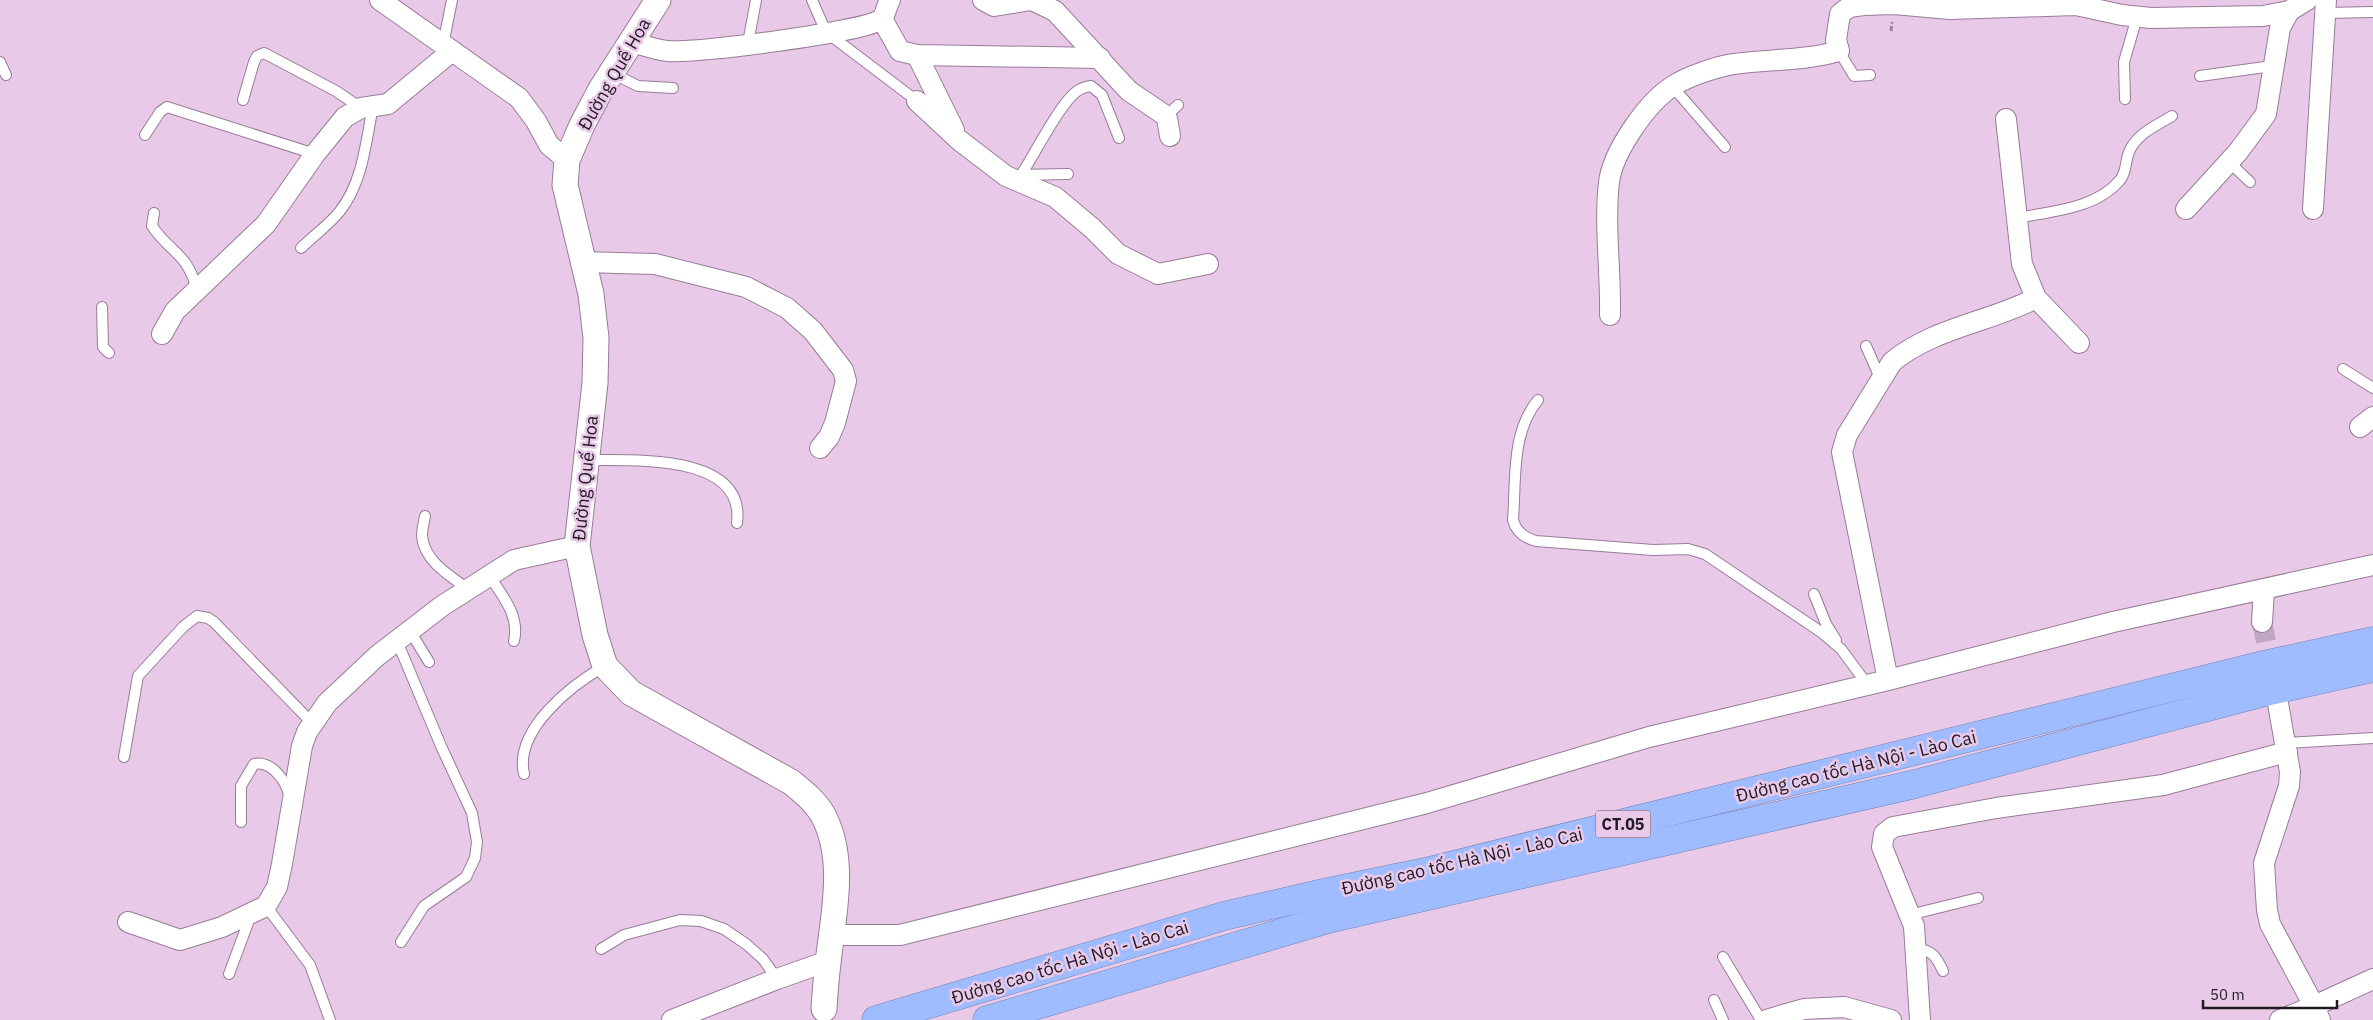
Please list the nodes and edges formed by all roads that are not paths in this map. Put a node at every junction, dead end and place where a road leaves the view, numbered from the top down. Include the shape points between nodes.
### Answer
1 (380, 0) edge
2 (452, 0) edge
3 (658, 0) edge
4 (756, 0) edge
5 (812, 0) edge
6 (890, 0) edge
7 (983, 0) edge
8 (1032, 0) edge
9 (2307, 0) edge
10 (400, 6) edge
11 (2326, 7) edge
12 (2289, 11) junction
13 (2373, 12) edge
14 (2138, 17) junction
15 (882, 19) junction
16 (826, 32) junction
17 (631, 42) junction
18 (748, 44) junction
19 (447, 48) junction
20 (1839, 51) junction
21 (917, 55) junction
22 (1100, 58) junction
23 (0, 62) edge
24 (2272, 66) junction
25 (612, 72) junction
26 (6, 74) dead end
27 (1870, 75) dead end
28 (2200, 76) dead end
29 (1672, 86) junction
30 (673, 88) dead end
31 (944, 96) junction
32 (243, 100) dead end
33 (2125, 100) dead end
34 (917, 101) junction
35 (367, 107) junction
36 (2172, 116) dead end
37 (2006, 119) dead end
38 (145, 135) dead end
39 (1170, 136) dead end
40 (1119, 138) dead end
41 (959, 140) junction
42 (1725, 147) dead end
43 (315, 154) junction
44 (567, 160) junction
45 (2229, 162) junction
46 (1068, 174) dead end
47 (1014, 175) junction
48 (2250, 182) dead end
49 (2186, 209) dead end
50 (2313, 209) dead end
51 (154, 213) dead end
52 (2018, 218) junction
53 (301, 248) dead end
54 (582, 262) junction
55 (1208, 264) dead end
56 (197, 290) junction
57 (2036, 298) junction
58 (102, 306) dead end
59 (1610, 315) dead end
60 (162, 334) dead end
61 (2079, 343) dead end
62 (1866, 346) dead end
63 (108, 354) dead end
64 (2343, 370) dead end
65 (1881, 380) junction
66 (2373, 388) edge
67 (1538, 400) dead end
68 (820, 448) dead end
69 (586, 460) junction
70 (425, 516) dead end
71 (737, 523) dead end
72 (577, 546) junction
73 (2373, 565) edge
74 (489, 575) junction
75 (468, 589) junction
76 (2264, 590) junction
77 (1814, 594) dead end
78 (2262, 622) tunnel mouth
79 (404, 636) junction
80 (514, 641) dead end
81 (2373, 641) edge
82 (1841, 648) junction
83 (429, 662) dead end
84 (605, 666) junction
85 (2373, 668) edge
86 (1888, 680) junction
87 (1866, 684) junction
88 (2277, 698) tunnel mouth
89 (313, 724) junction
90 (2373, 738) edge
91 (2286, 748) junction
92 (124, 757) dead end
93 (524, 774) dead end
94 (292, 804) junction
95 (242, 822) dead end
96 (1978, 898) dead end
97 (258, 910) junction
98 (1909, 915) junction
99 (128, 922) dead end
100 (833, 935) junction
101 (401, 942) dead end
102 (600, 949) dead end
103 (1916, 949) junction
104 (1723, 956) dead end
105 (828, 962) junction
106 (1943, 971) dead end
107 (229, 974) dead end
108 (777, 979) junction
109 (2373, 979) edge
110 (1714, 1000) dead end
111 (1863, 1000) dead end
112 (824, 1009) dead end
113 (2317, 1013) edge
114 (1888, 1019) edge
115 (330, 1020) edge
116 (672, 1020) edge
117 (876, 1020) edge
118 (987, 1020) edge
119 (1723, 1020) edge
120 (1761, 1020) edge
121 (1766, 1020) edge
122 (1920, 1020) edge
123 (2280, 1020) edge

1 - 10 street
2 - 19 lane
3 - 17 street, Đường Quế Hoa
4 - 18 lane
5 - 16 lane
6 - 15 street
7 - 8 street via 994,6
8 - 22 street via 1055,11
9 - 12 street
10 - 19 street
11 - 13 lane
11 - 50 street
12 - 14 street via 2263,16
12 - 24 street via 2280,28
14 - 20 street via 2076,5 1950,9 1864,5 1849,7 1840,14 1836,40
14 - 33 lane via 2124,62
15 - 16 street
15 - 21 street via 900,51
16 - 18 street
16 - 34 lane
17 - 18 street via 668,51 702,51
17 - 25 street, Đường Quế Hoa
19 - 35 street via 388,104
19 - 44 street via 519,98 549,144
20 - 27 lane via 1854,76
20 - 29 street via 1800,59 1732,64
21 - 22 street
21 - 31 street
22 - 39 street via 1130,91 1172,111
23 - 26 lane
24 - 28 lane
24 - 45 street via 2266,114
25 - 30 lane via 638,86
25 - 44 street, Đường Quế Hoa via 582,125
29 - 42 lane
29 - 59 street via 1649,108 1630,134 1618,155 1610,180 1607,218
31 - 34 lane via 926,102
31 - 41 street
32 - 35 lane via 254,62 264,54
34 - 41 street
35 - 43 street via 345,116
35 - 53 lane via 363,160 345,203 340,212
36 - 52 lane via 2138,136 2121,179 2092,202
37 - 52 street
38 - 43 lane via 167,107
40 - 47 lane via 1102,95 1090,86 1082,88 1075,92
41 - 47 street
43 - 56 street via 266,224
44 - 54 street, Đường Quế Hoa via 565,185
45 - 48 lane
45 - 49 street
46 - 47 lane
47 - 55 street via 1055,198 1118,254 1158,274
51 - 56 lane via 152,226 187,262
52 - 57 street via 2022,264
54 - 68 street via 655,264 746,287 787,308 831,351 846,381 835,423
54 - 69 street, Đường Quế Hoa via 591,294 596,338 595,383
56 - 60 street via 175,311
57 - 61 street
57 - 65 street via 1929,339 1897,358
58 - 63 lane via 103,347
62 - 65 lane
64 - 66 lane
65 - 86 street via 1847,435 1842,452
67 - 82 lane via 1523,422 1518,448 1513,520 1514,527 1524,537 1536,541 1688,550 1705,554
69 - 71 lane via 689,465 721,482 734,497
69 - 72 street, Đường Quế Hoa
70 - 75 lane via 422,536 428,552 437,566
72 - 74 street via 514,560
72 - 84 street, Đường Quế Hoa via 595,636
73 - 76 street
74 - 75 street
74 - 80 lane via 514,616 517,628
75 - 79 street
76 - 78 street
76 - 86 street via 2113,622
77 - 82 lane via 1826,624
79 - 83 lane
79 - 89 street via 377,656 327,703
79 - 101 lane via 441,746 472,813 477,842 475,858 466,877 424,906
81 - 117 highway, Đường cao tốc Hà Nội - Lào Cai / CT.05 via 2259,666 1425,872 1224,916
82 - 87 lane
84 - 93 lane via 580,680 532,731 521,761
84 - 100 street, Đường Quế Hoa via 631,693 791,782 809,796 823,815 833,839 837,874
85 - 118 highway, Đường cao tốc Hà Nội - Lào Cai / CT.05 via 2265,692 1915,784 1328,919
86 - 87 street
87 - 100 street via 1649,737 1427,803 900,935
88 - 91 street
89 - 92 lane via 214,622 197,616 138,676
89 - 94 street via 302,746
90 - 91 lane
91 - 98 street via 2163,784 1996,808 1894,827 1884,834 1882,846
91 - 113 street via 2289,786 2264,863 2266,910 2270,924
94 - 95 lane via 284,780 272,768 254,764 241,786
94 - 97 street via 277,887
96 - 98 lane
97 - 99 street via 180,940
97 - 107 lane
97 - 115 lane via 310,965
98 - 103 street via 1914,926
100 - 105 street, Đường Quế Hoa
102 - 108 lane via 624,935 680,920 701,921 724,929 746,944 763,959
103 - 106 lane via 1934,954
103 - 122 street
104 - 120 lane
105 - 108 street
105 - 112 street, Đường Quế Hoa
108 - 116 street
109 - 113 street
110 - 119 lane
111 - 114 lane
113 - 123 street
114 - 121 street via 1844,1007 1804,1009

